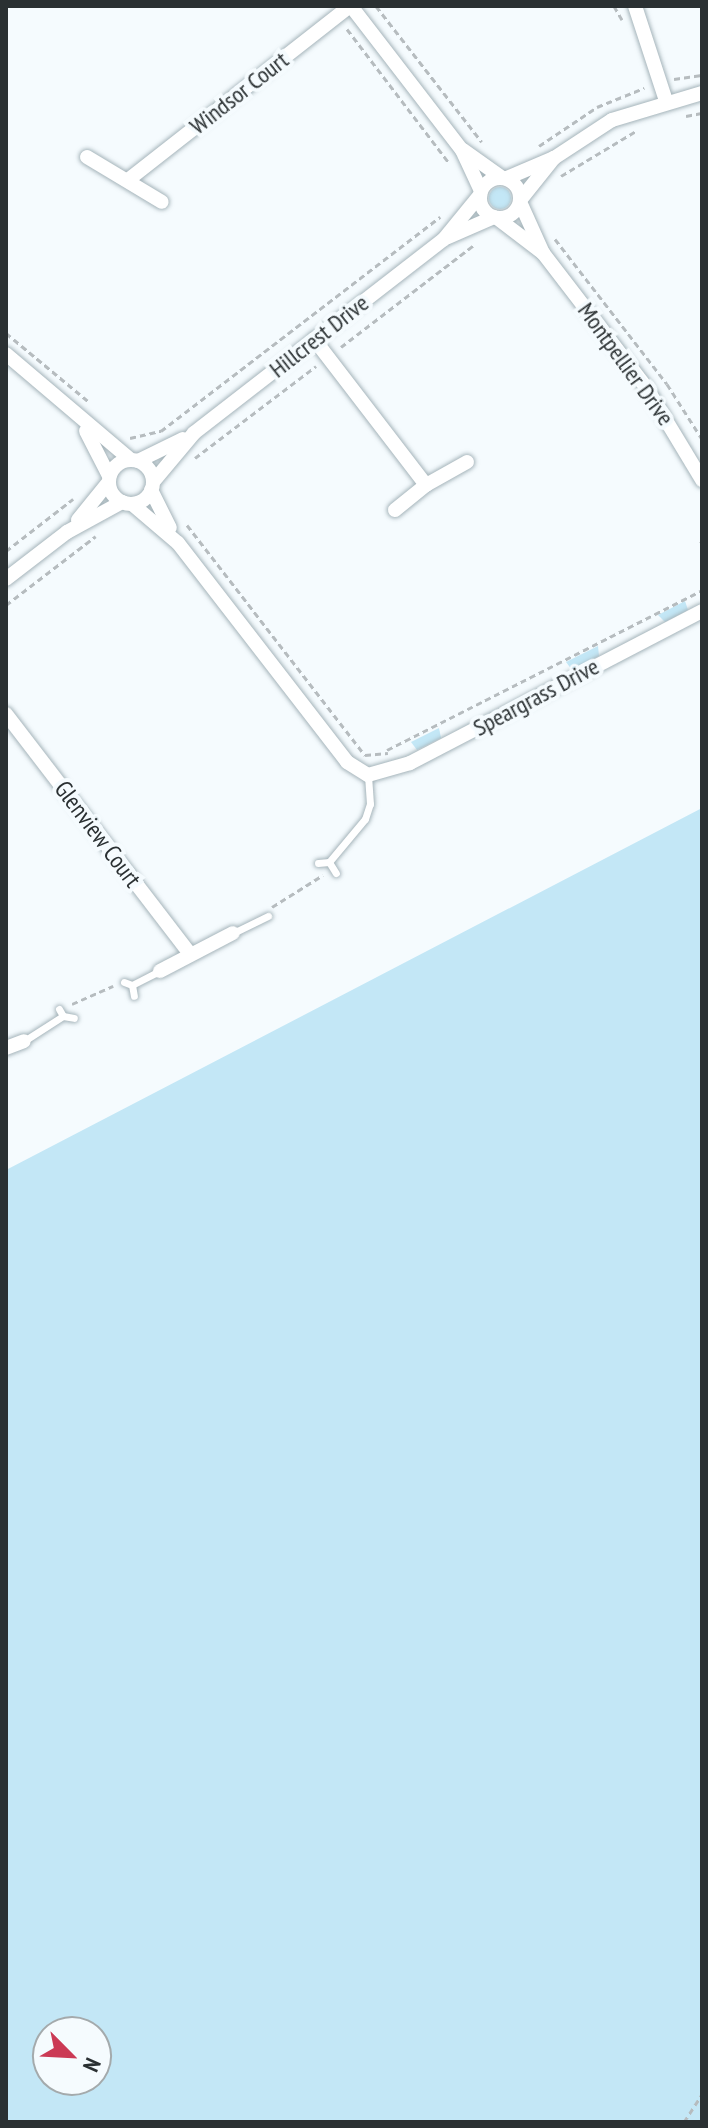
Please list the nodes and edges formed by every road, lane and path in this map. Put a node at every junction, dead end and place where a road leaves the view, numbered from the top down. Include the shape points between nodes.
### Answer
1 (350, 6) edge
2 (376, 6) edge
3 (635, 6) edge
4 (337, 16) junction
5 (702, 93) edge
6 (666, 101) junction
7 (702, 113) edge
8 (681, 117) dead end
9 (640, 129) dead end
10 (487, 148) dead end
11 (462, 150) junction
12 (87, 157) dead end
13 (554, 158) junction
14 (456, 172) dead end
15 (504, 178) junction
16 (128, 180) junction
17 (556, 180) dead end
18 (480, 193) junction
19 (520, 200) junction
20 (162, 202) dead end
21 (449, 210) dead end
22 (495, 217) junction
23 (554, 237) dead end
24 (444, 239) junction
25 (543, 253) junction
26 (6, 333) edge
27 (314, 339) junction
28 (6, 354) edge
29 (98, 412) dead end
30 (78, 417) junction
31 (194, 433) junction
32 (148, 436) junction
33 (702, 439) edge
34 (114, 449) junction
35 (156, 452) junction
36 (134, 460) junction
37 (467, 462) dead end
38 (109, 479) junction
39 (702, 480) edge
40 (426, 485) junction
41 (152, 486) junction
42 (77, 496) dead end
43 (127, 503) junction
44 (395, 510) dead end
45 (182, 517) dead end
46 (67, 532) junction
47 (99, 533) dead end
48 (178, 543) junction
49 (6, 551) edge
50 (6, 579) edge
51 (702, 590) edge
52 (6, 605) edge
53 (702, 611) edge
54 (6, 714) edge
55 (387, 750) junction
56 (392, 771) junction
57 (368, 775) junction
58 (318, 863) dead end
59 (332, 867) junction
60 (270, 916) joint
61 (233, 933) joint
62 (190, 954) junction
63 (160, 971) joint
64 (128, 984) junction
65 (134, 996) dead end
66 (61, 1013) junction
67 (74, 1018) dead end
68 (24, 1041) joint
69 (6, 1048) edge
70 (702, 2094) edge
71 (684, 2122) edge

1 - 4 street, Windsor Court
1 - 11 street
2 - 10 path
3 - 6 street
4 - 14 path
4 - 16 street, Windsor Court
5 - 6 street
6 - 13 street via 612,120
7 - 8 path
9 - 17 path
11 - 15 street
11 - 18 street
12 - 16 street
13 - 15 street
13 - 19 street
15 - 18 street via 489,181
15 - 19 street
16 - 20 street
18 - 22 street via 483,208
18 - 24 street, Hillcrest Drive
19 - 22 street via 509,216
19 - 25 street, Montpellier Drive
21 - 32 path
22 - 24 street, Hillcrest Drive
22 - 25 street, Montpellier Drive
23 - 33 path via 667,384
24 - 27 street, Hillcrest Drive
25 - 39 street, Montpellier Drive via 646,387
26 - 29 path via 57,371
27 - 31 street, Hillcrest Drive
27 - 40 street
28 - 30 street
30 - 34 street
30 - 38 street
31 - 35 street, Hillcrest Drive
31 - 41 street, Hillcrest Drive
32 - 34 path via 124,437
32 - 35 path
34 - 36 street
35 - 36 street, Hillcrest Drive
36 - 38 street via 117,464
36 - 41 street via 149,469
37 - 40 street
38 - 43 street
38 - 46 street
40 - 44 street
41 - 43 street
41 - 48 street
42 - 49 path
43 - 46 street
43 - 48 street
45 - 55 path via 365,755
46 - 50 street
47 - 52 path
48 - 57 street via 347,762
51 - 55 path
53 - 56 street, Speargrass Drive
54 - 62 street, Glenview Court
55 - 56 path
56 - 57 street, Speargrass Drive
57 - 59 lane via 368,813
58 - 59 lane
59 - 60 path
60 - 61 lane
61 - 62 street
62 - 63 street
63 - 64 lane
64 - 65 lane
64 - 66 path
66 - 67 lane
66 - 68 lane
68 - 69 street
70 - 71 path

